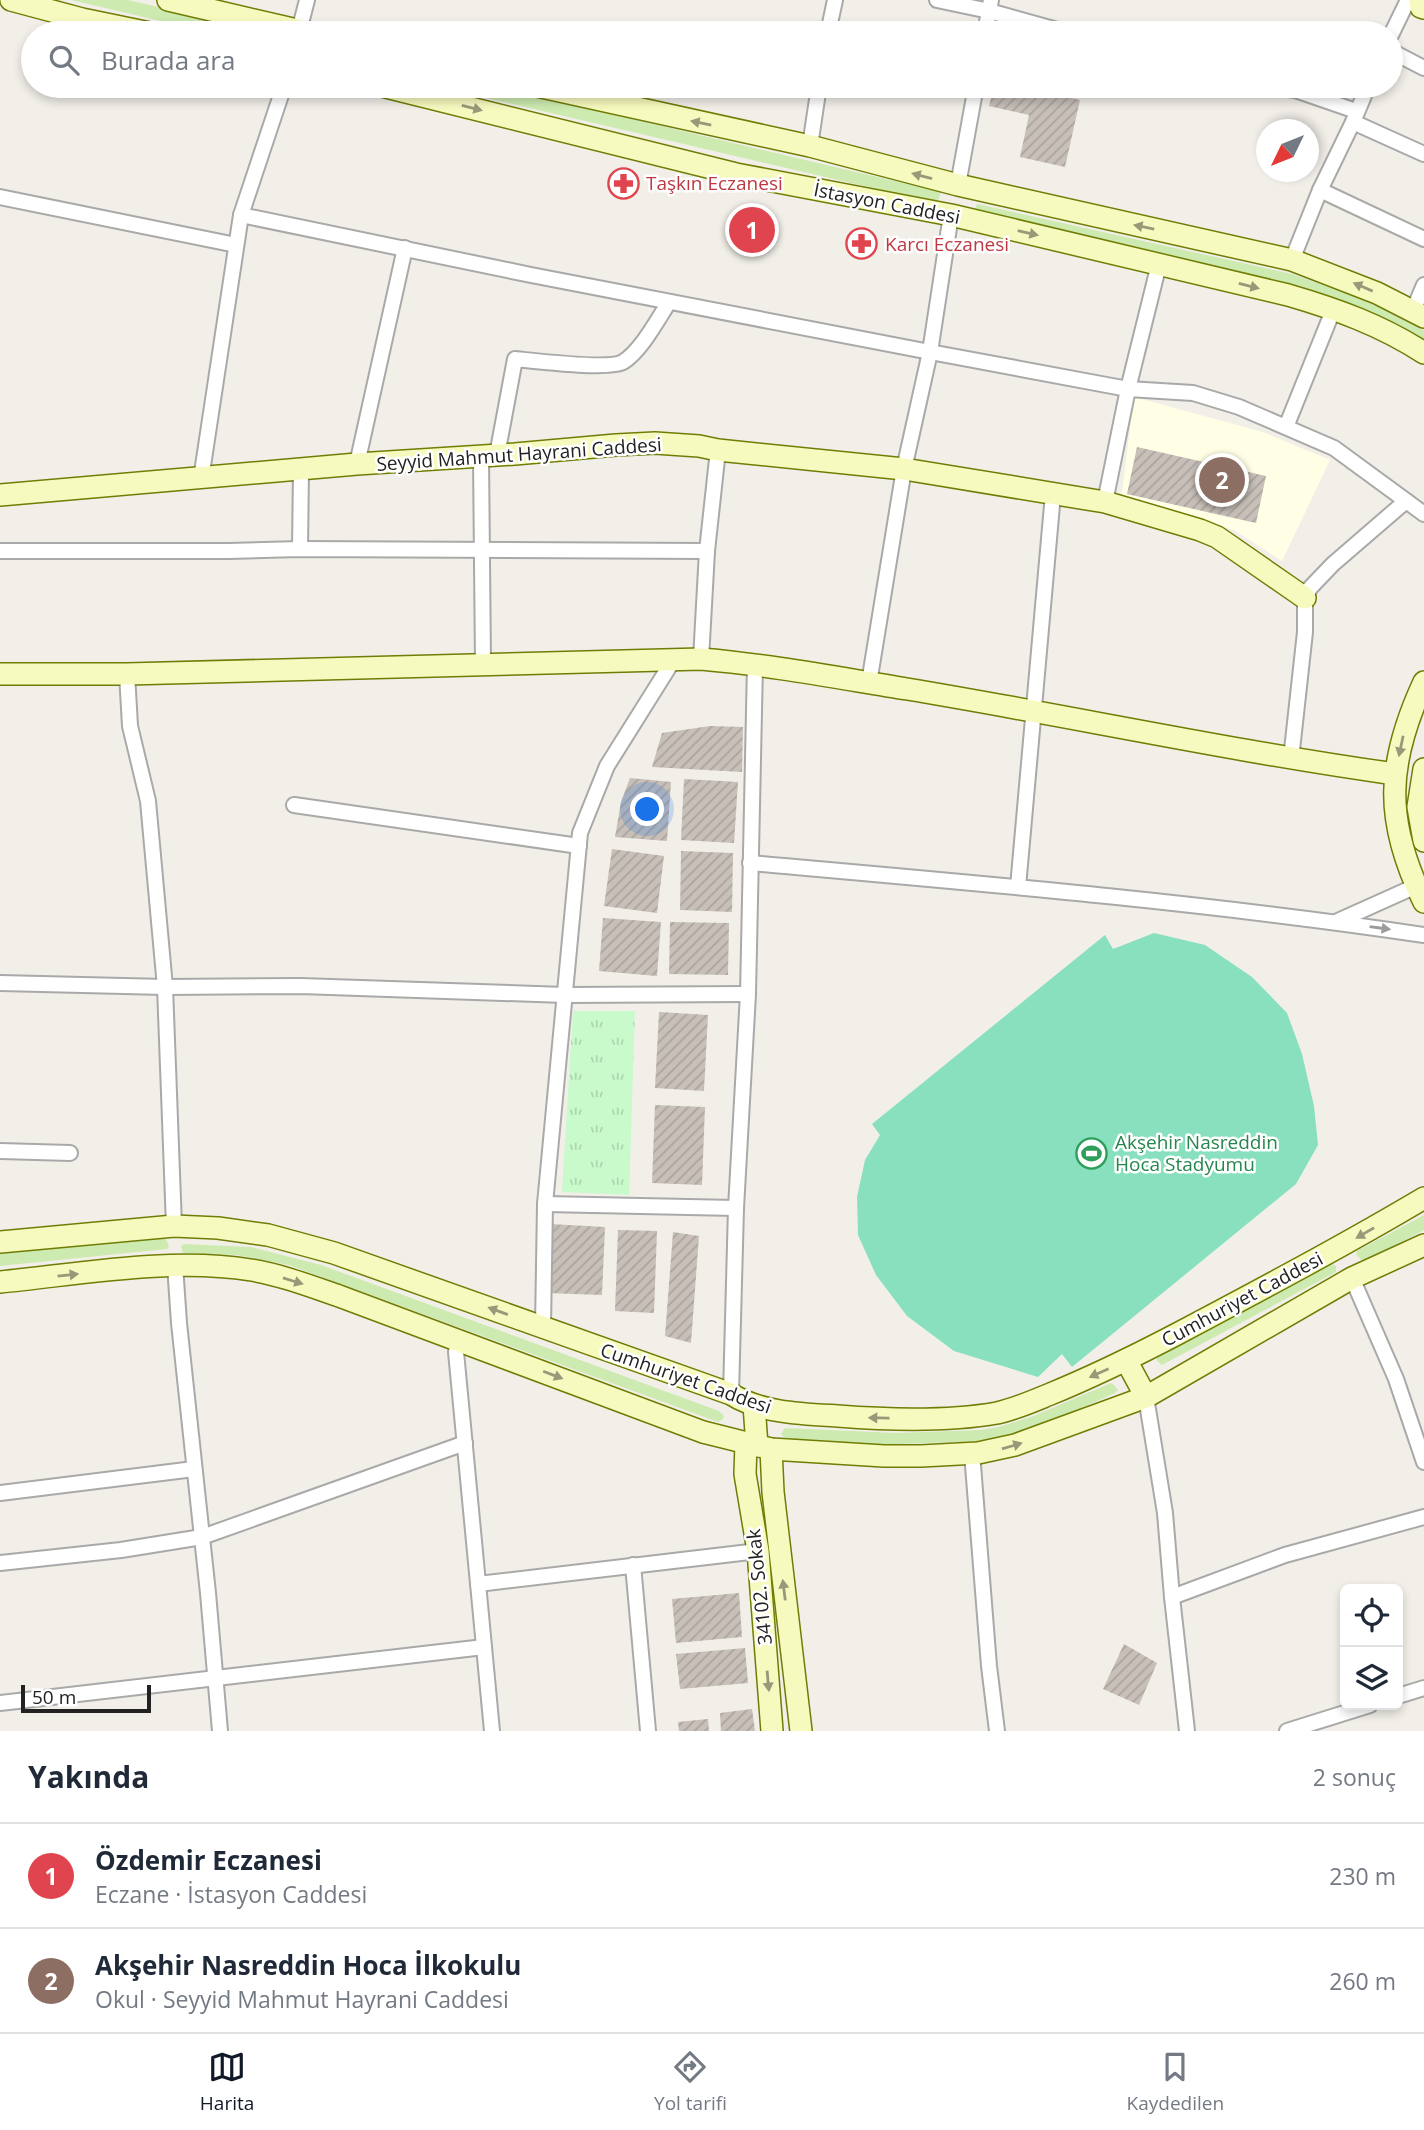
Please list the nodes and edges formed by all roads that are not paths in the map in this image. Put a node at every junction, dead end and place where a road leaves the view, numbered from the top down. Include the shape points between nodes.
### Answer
1 (10, 0) edge
2 (168, 0) edge
3 (307, 0) edge
4 (835, 0) edge
5 (937, 0) edge
6 (1408, 0) edge
7 (1420, 0) edge
8 (990, 6) edge
9 (1424, 8) edge
10 (92, 21) edge
11 (257, 21) edge
12 (304, 21) edge
13 (831, 21) edge
14 (1033, 21) edge
15 (1398, 21) edge
16 (1403, 57) edge
17 (1424, 68) edge
18 (280, 98) edge
19 (430, 98) edge
20 (592, 98) edge
21 (817, 98) edge
22 (974, 98) edge
23 (1313, 98) edge
24 (1363, 98) edge
25 (1355, 116) junction
26 (810, 146) junction
27 (1424, 154) edge
28 (958, 186) junction
29 (1320, 190) junction
30 (0, 197) edge
31 (241, 215) junction
32 (951, 215) junction
33 (1424, 239) edge
34 (236, 245) junction
35 (405, 248) junction
36 (1292, 260) junction
37 (1159, 264) junction
38 (1424, 285) edge
39 (669, 302) junction
40 (1334, 308) junction
41 (1418, 314) edge
42 (930, 352) junction
43 (1424, 353) edge
44 (1128, 389) junction
45 (1286, 426) junction
46 (718, 450) junction
47 (489, 456) junction
48 (357, 464) junction
49 (904, 469) junction
50 (301, 470) junction
51 (201, 479) junction
52 (1054, 494) junction
53 (0, 495) edge
54 (1406, 501) junction
55 (1105, 502) junction
56 (1424, 514) edge
57 (300, 549) junction
58 (483, 549) junction
59 (0, 551) edge
60 (707, 551) junction
61 (1305, 597) junction
62 (674, 659) junction
63 (701, 659) junction
64 (483, 664) junction
65 (755, 664) junction
66 (0, 674) edge
67 (127, 674) junction
68 (1424, 682) edge
69 (869, 683) junction
70 (0, 684) edge
71 (1035, 711) junction
72 (1291, 759) junction
73 (1424, 769) edge
74 (1395, 774) junction
75 (1421, 801) edge
76 (294, 805) dead end
77 (1424, 841) edge
78 (579, 846) junction
79 (750, 863) junction
80 (1018, 887) junction
81 (1420, 894) edge
82 (1337, 922) junction
83 (1424, 935) edge
84 (0, 983) edge
85 (165, 987) junction
86 (748, 994) junction
87 (565, 995) junction
88 (0, 1151) edge
89 (70, 1153) dead end
90 (1424, 1198) edge
91 (545, 1204) junction
92 (736, 1208) junction
93 (174, 1226) junction
94 (0, 1242) edge
95 (1424, 1245) edge
96 (1338, 1249) junction
97 (175, 1265) junction
98 (1352, 1278) junction
99 (0, 1282) edge
100 (543, 1327) junction
101 (458, 1339) junction
102 (1126, 1360) junction
103 (731, 1394) junction
104 (1146, 1397) junction
105 (754, 1405) junction
106 (465, 1443) junction
107 (758, 1446) junction
108 (972, 1453) junction
109 (1424, 1462) edge
110 (194, 1469) junction
111 (0, 1493) edge
112 (1424, 1517) edge
113 (202, 1537) junction
114 (758, 1551) junction
115 (0, 1563) edge
116 (633, 1565) junction
117 (478, 1584) junction
118 (1172, 1597) junction
119 (484, 1647) junction
120 (214, 1678) junction
121 (1424, 1688) edge
122 (1403, 1694) edge
123 (0, 1700) edge
124 (1354, 1710) edge
125 (220, 1731) edge
126 (492, 1731) edge
127 (648, 1731) edge
128 (772, 1731) edge
129 (801, 1731) edge
130 (997, 1731) edge
131 (1187, 1731) edge
132 (1287, 1731) edge

1 - 10 main road
2 - 11 main road
3 - 12 street
4 - 13 street
5 - 8 street
6 - 15 street
7 - 9 main road
8 - 14 street
16 - 17 street
18 - 31 street
19 -> 32 main road, İstasyon Caddesi via 736,174
26 -> 20 main road, İstasyon Caddesi
21 - 26 street
22 - 28 street
23 - 25 street
24 - 25 street
25 - 27 street
25 - 29 street
28 -> 26 main road, İstasyon Caddesi
36 -> 28 main road, İstasyon Caddesi
29 - 33 street
29 - 36 street
30 - 34 street
31 - 34 street
31 - 35 street
32 -> 37 main road, İstasyon Caddesi
32 - 42 street
34 - 51 street
35 - 39 street
35 - 48 street
41 -> 36 main road, İstasyon Caddesi
37 -> 40 main road, İstasyon Caddesi
37 - 44 street
38 - 41 street
39 - 42 street
39 - 47 street via 638,348 622,363 515,359
40 - 43 main road, İstasyon Caddesi
40 - 45 street
42 - 44 street
42 - 49 street
44 - 45 street via 1193,393
44 - 55 street
45 - 54 street via 1334,447
46 - 47 main road, Seyyid Mahmut Hayrani Caddesi via 655,443
46 - 49 main road, Seyyid Mahmut Hayrani Caddesi
46 - 60 street
47 - 48 main road, Seyyid Mahmut Hayrani Caddesi
47 - 58 street
48 - 50 main road, Seyyid Mahmut Hayrani Caddesi
49 - 52 main road, Seyyid Mahmut Hayrani Caddesi
49 - 69 street
50 - 51 main road, Seyyid Mahmut Hayrani Caddesi
50 - 57 street
51 - 53 main road, Seyyid Mahmut Hayrani Caddesi
52 - 55 main road, Seyyid Mahmut Hayrani Caddesi
52 - 71 street
54 - 56 street
54 - 61 street via 1333,564
55 - 61 main road, Seyyid Mahmut Hayrani Caddesi via 1217,537
57 - 58 street
57 - 59 street
58 - 60 street
58 - 64 street
60 - 63 street
61 - 72 street
62 - 63 main road
62 - 64 main road
62 - 78 street via 607,766
63 - 65 main road
64 - 67 main road
65 - 69 main road
65 - 79 street
66 - 67 main road
66 - 70 street
67 - 85 street via 130,726 148,802
68 -> 74 main road via 1404,732
69 - 71 main road
71 - 72 main road
71 - 80 street
72 - 74 main road
73 - 75 main road
74 - 81 main road via 1393,797 1400,845
75 - 77 main road
76 - 78 street
78 - 87 street
79 - 80 street
79 - 86 street
80 - 82 street
81 - 82 street
82 -> 83 street
84 - 85 street
85 - 87 street via 301,986
85 - 93 street
86 - 87 street
86 - 92 street
87 - 91 street
88 - 89 street
90 -> 96 main road, Cumhuriyet Caddesi
91 - 92 street
91 - 100 street
92 - 103 street
93 - 94 main road, Cumhuriyet Caddesi
93 - 97 main road
100 -> 93 main road, Cumhuriyet Caddesi via 296,1242 242,1230
95 - 98 main road, Cumhuriyet Caddesi
96 - 98 main road
96 - 102 main road, Cumhuriyet Caddesi
99 -> 97 main road, Cumhuriyet Caddesi
97 -> 101 main road, Cumhuriyet Caddesi via 270,1274
97 - 110 street
98 - 104 main road, Cumhuriyet Caddesi
98 - 109 street via 1396,1379
100 - 103 main road, Cumhuriyet Caddesi
101 - 106 street
101 -> 107 main road, Cumhuriyet Caddesi via 703,1432
102 - 104 main road
102 -> 105 main road, Cumhuriyet Caddesi via 1016,1408 984,1415 870,1418
103 - 105 main road, Cumhuriyet Caddesi
108 -> 104 main road, Cumhuriyet Caddesi via 1015,1445
104 - 118 street via 1165,1513
105 - 107 main road
106 - 113 street
106 - 117 street
107 - 108 main road, Cumhuriyet Caddesi via 884,1456
107 - 114 main road, 34102. Sokak via 745,1474
129 -> 107 main road, 34102. Sokak via 773,1492
108 - 130 street
110 - 111 street
110 - 113 street
112 - 118 street via 1284,1555
113 - 115 street
113 - 120 street
114 - 116 street
114 -> 128 main road, 34102. Sokak
116 - 117 street
116 - 127 street
117 - 119 street
118 - 131 street
119 - 120 street
119 - 126 street
120 - 123 street
120 - 125 street
121 - 122 street
124 - 132 street

